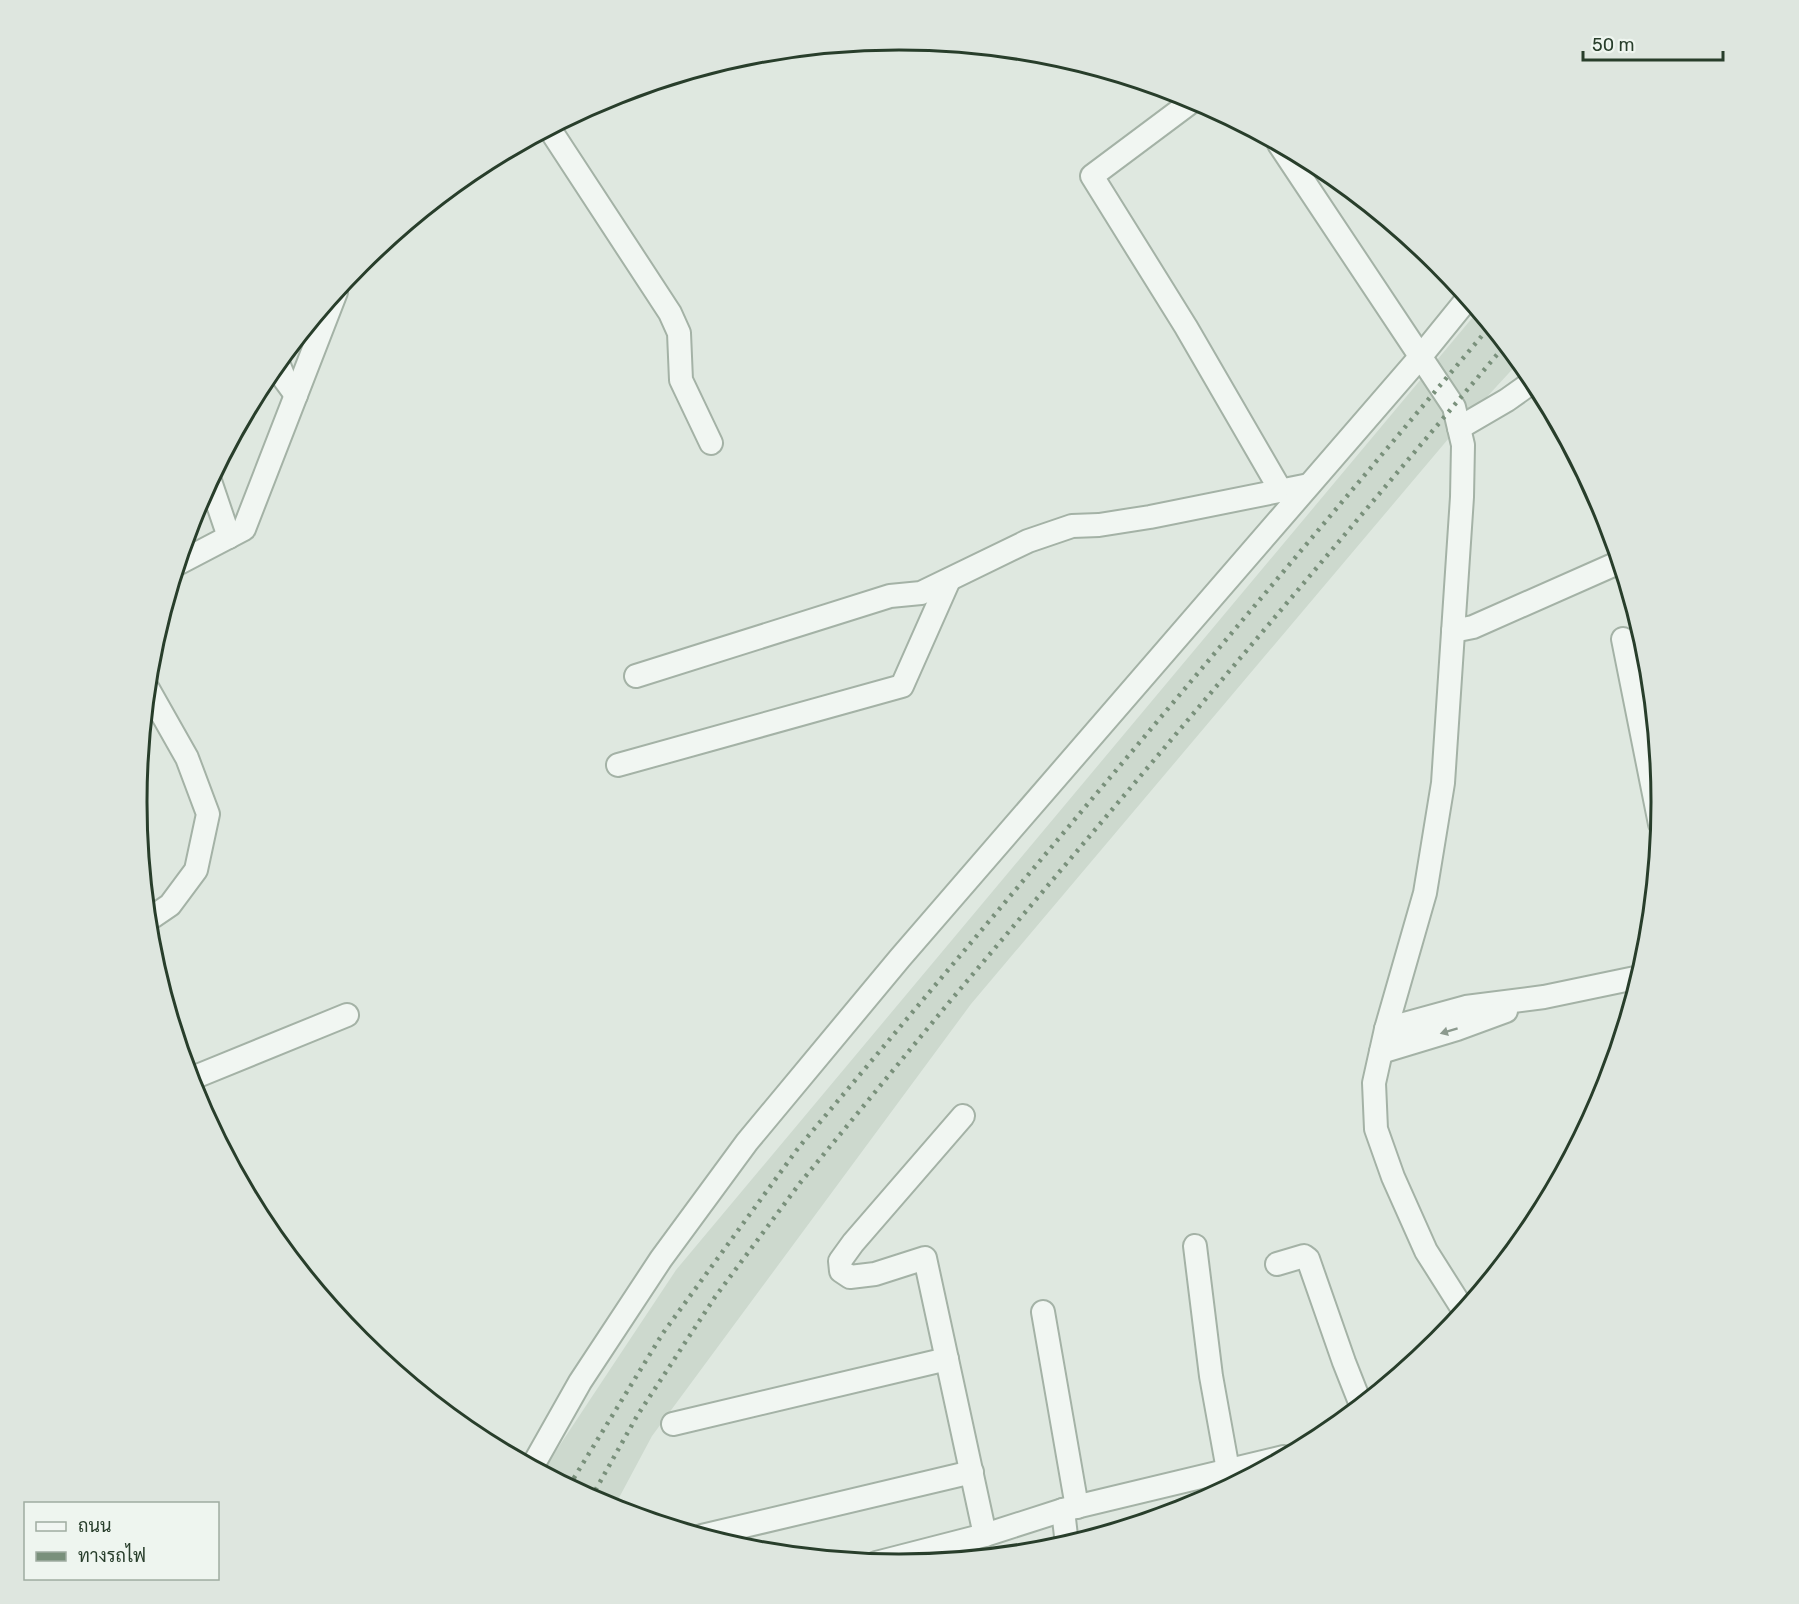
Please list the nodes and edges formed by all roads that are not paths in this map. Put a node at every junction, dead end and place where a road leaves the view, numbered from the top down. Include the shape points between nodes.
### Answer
1 (1185, 106) edge
2 (553, 134) edge
3 (1288, 157) edge
4 (1463, 304) edge
5 (327, 314) edge
6 (1421, 356) junction
7 (282, 373) edge
8 (1526, 386) edge
9 (296, 395) junction
10 (1458, 428) junction
11 (711, 443) dead end
12 (1309, 485) junction
13 (1281, 491) junction
14 (214, 493) edge
15 (229, 537) junction
16 (188, 558) edge
17 (1613, 565) edge
18 (950, 580) junction
19 (1453, 631) junction
20 (1623, 639) dead end
21 (636, 676) dead end
22 (154, 699) edge
23 (1648, 730) edge
24 (618, 765) dead end
25 (155, 915) edge
26 (1631, 979) edge
27 (1544, 997) junction
28 (347, 1015) dead end
29 (1386, 1029) junction
30 (1381, 1052) junction
31 (199, 1075) edge
32 (963, 1116) dead end
33 (1195, 1246) dead end
34 (1277, 1264) dead end
35 (1460, 1304) edge
36 (1043, 1312) dead end
37 (947, 1359) junction
38 (1358, 1399) edge
39 (673, 1424) dead end
40 (536, 1461) edge
41 (1259, 1463) edge
42 (1228, 1470) junction
43 (972, 1472) junction
44 (1070, 1508) junction
45 (718, 1532) edge
46 (985, 1535) junction
47 (1068, 1535) edge
48 (944, 1553) edge

1 - 13 street via 1092,176
2 - 11 street via 670,313 679,333 681,380
3 - 6 street
4 - 6 street
5 - 9 street
6 - 10 street via 1454,408
6 - 12 street
7 - 9 street
8 - 10 street
9 - 15 street via 244,530
10 - 19 street via 1463,445 1462,497
12 - 13 street
12 - 40 street via 900,958 747,1142 661,1259 580,1382
13 - 18 street via 1150,517 1072,526 1028,541
14 - 15 street
15 - 16 street
17 - 19 street via 1473,627
18 - 21 street via 921,593 890,596
18 - 24 street via 902,686
19 - 29 street via 1443,783 1425,893
20 - 23 street
22 - 25 street via 188,758 208,814 196,870 170,905
26 - 27 street
27 - 29 street via 1466,1007
27 -> 30 street
28 - 31 street
29 - 30 street
30 - 35 street via 1374,1083 1376,1129 1426,1251
32 - 37 street via 840,1261 841,1271 850,1277 875,1274 925,1258
33 - 42 street via 1211,1376
34 - 38 street via 1304,1256 1308,1259
36 - 44 street
37 - 39 street
37 - 43 street
41 - 42 street
42 - 44 street
43 - 45 street
43 - 46 street
44 - 46 street
44 - 47 street
46 - 48 street

